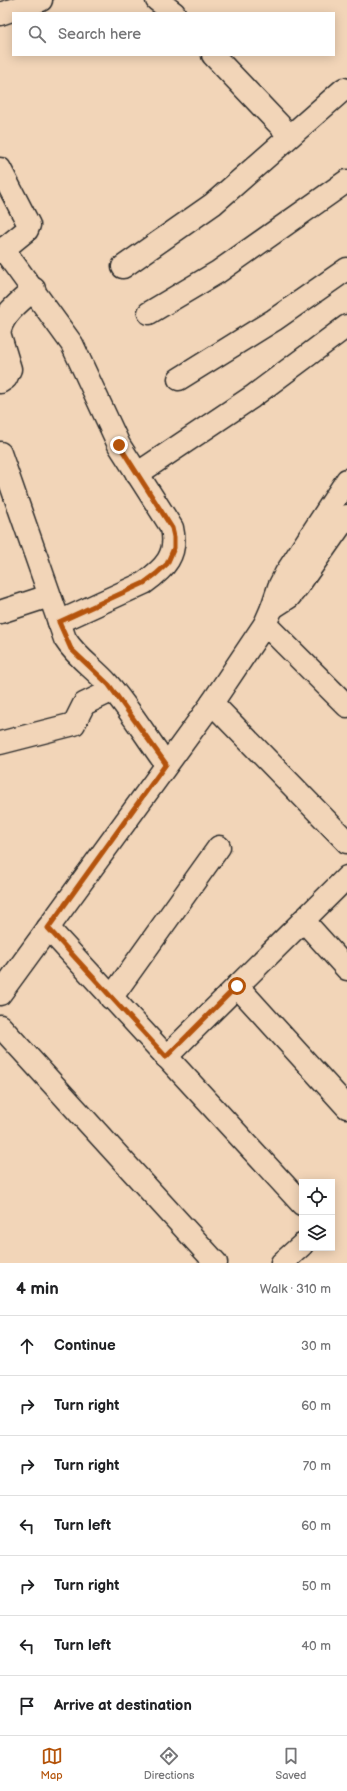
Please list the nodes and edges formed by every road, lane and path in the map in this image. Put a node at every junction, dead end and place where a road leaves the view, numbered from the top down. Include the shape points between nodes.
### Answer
1 (41, 0) edge
2 (157, 0) edge
3 (173, 12) edge
4 (0, 14) edge
5 (214, 56) edge
6 (346, 90) edge
7 (290, 136) junction
8 (0, 169) edge
9 (347, 180) edge
10 (3, 249) edge
11 (123, 267) dead end
12 (347, 269) edge
13 (34, 289) junction
14 (149, 313) dead end
15 (347, 326) edge
16 (0, 329) edge
17 (0, 336) edge
18 (179, 379) dead end
19 (0, 382) edge
20 (0, 453) edge
21 (137, 474) junction
22 (347, 480) edge
23 (347, 516) edge
24 (49, 596) junction
25 (0, 612) edge
26 (268, 616) junction
27 (59, 622) junction
28 (113, 690) junction
29 (345, 702) edge
30 (212, 703) junction
31 (0, 743) edge
32 (166, 764) junction
33 (347, 842) edge
34 (219, 847) dead end
35 (347, 877) edge
36 (303, 920) junction
37 (48, 928) junction
38 (347, 969) edge
39 (237, 986) junction
40 (0, 994) edge
41 (111, 998) junction
42 (0, 1026) edge
43 (166, 1057) junction
44 (347, 1107) edge
45 (299, 1201) edge
46 (299, 1248) edge
47 (216, 1263) edge
48 (282, 1263) edge

1 - 4 street
2 - 3 street
5 - 7 street
6 - 7 street
7 - 11 street via 212,204
8 - 10 street via 29,225 27,230
9 - 14 street via 218,272
10 - 13 street
12 - 18 street via 274,320
13 - 16 street via 2,322
13 - 21 street via 72,344 106,418
15 - 21 street via 252,397
17 - 19 street via 10,369 6,378
20 - 24 street
21 - 27 street via 172,528 174,548 167,564 144,583
22 - 26 street via 286,573
23 - 26 street via 298,586
24 - 25 street
24 - 27 street
26 - 29 street
26 - 30 street
27 - 28 street via 71,649
28 - 31 street via 84,704 74,724
28 - 32 street
30 - 32 street
30 - 33 street
32 - 37 street
34 - 41 street
35 - 36 street
36 - 38 street
36 - 39 street
37 - 40 street
37 - 41 street
39 - 43 street
39 - 44 street
41 - 43 street
42 - 47 street
43 - 45 street
46 - 48 street

